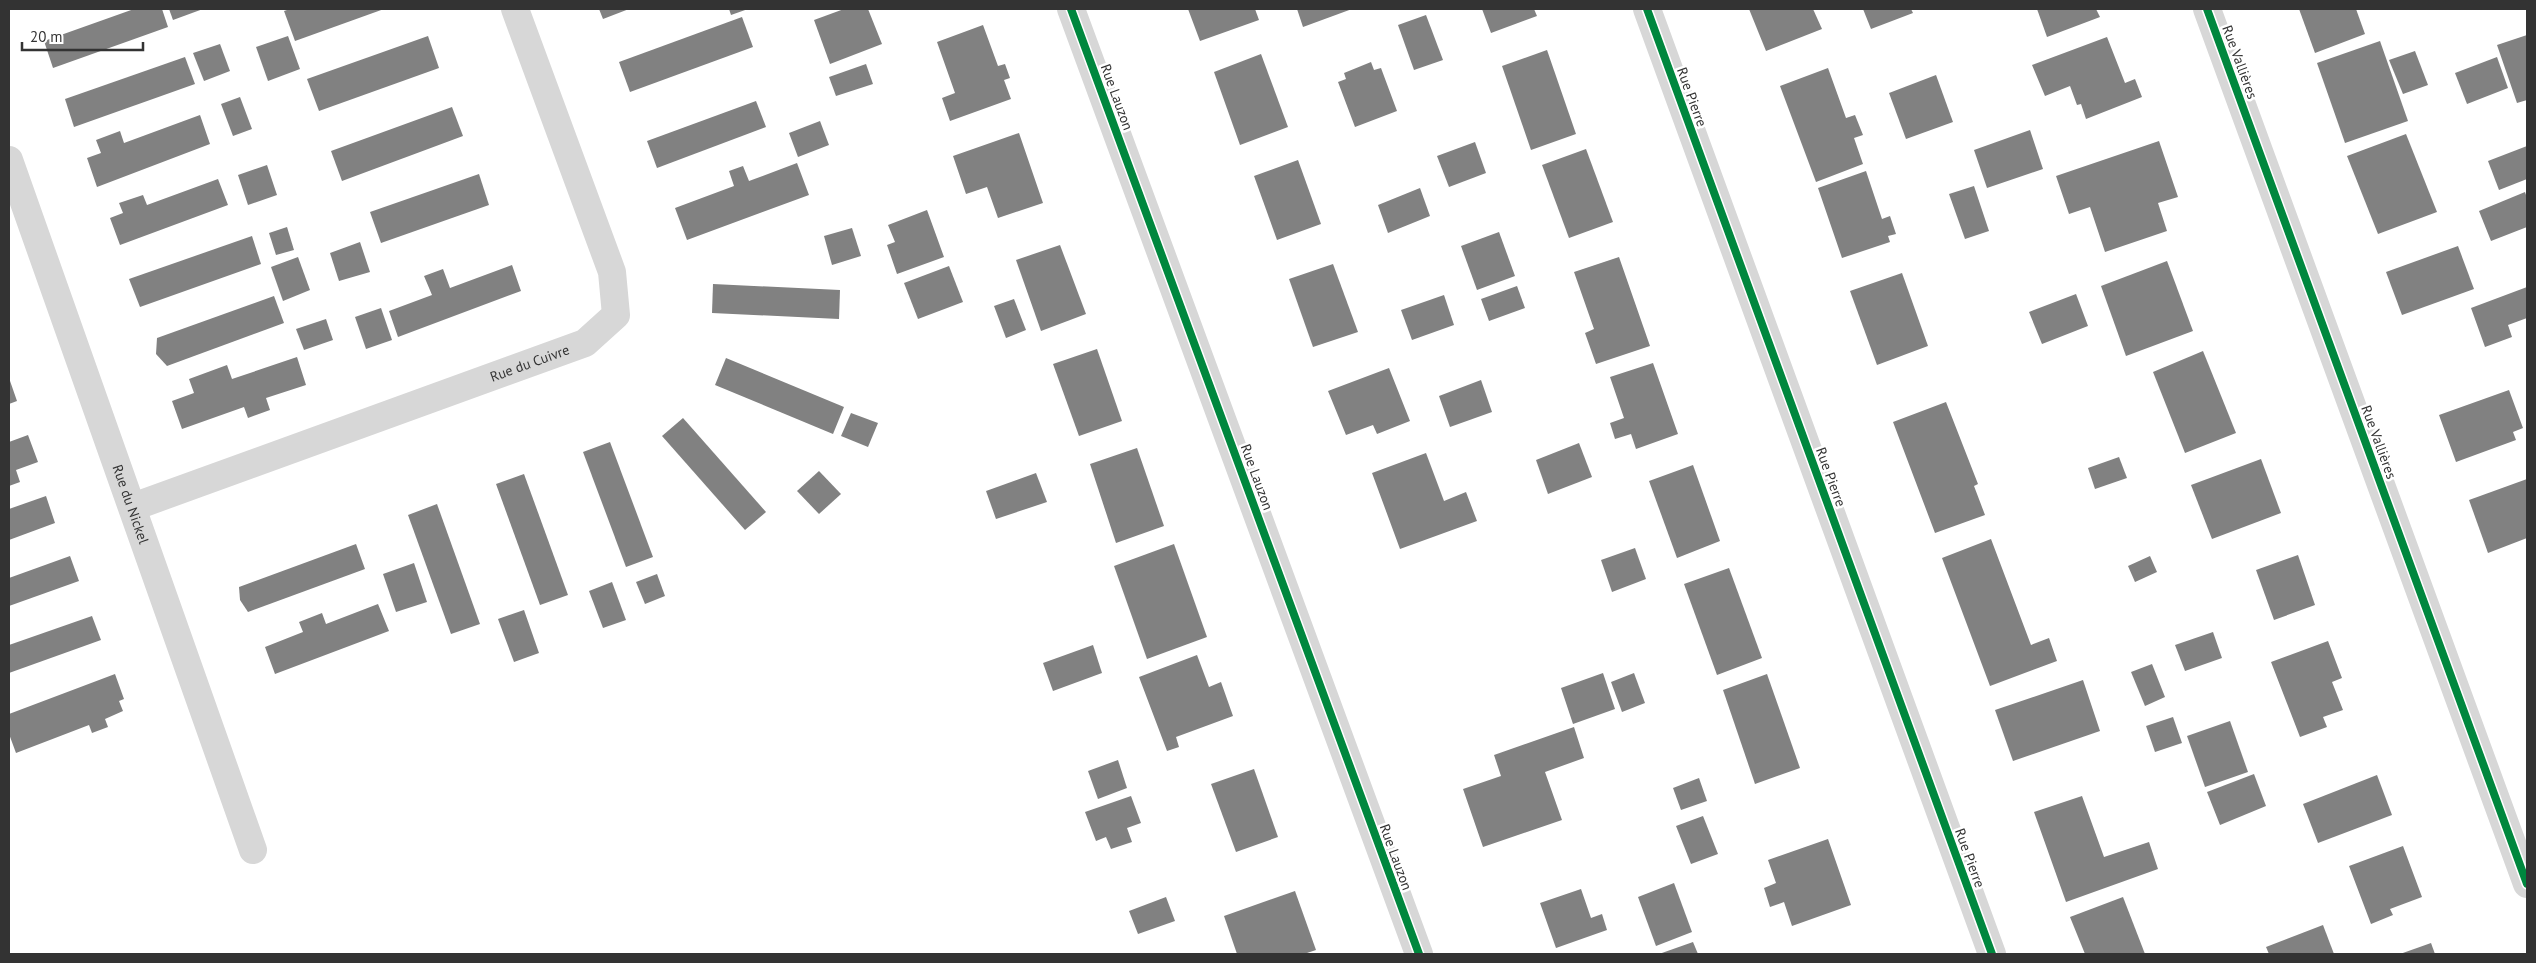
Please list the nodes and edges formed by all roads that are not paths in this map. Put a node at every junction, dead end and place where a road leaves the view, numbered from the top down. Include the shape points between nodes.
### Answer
1 (515, 9) edge
2 (1071, 9) edge
3 (1647, 9) edge
4 (2207, 9) edge
5 (9, 160) edge
6 (133, 507) junction
7 (253, 850) dead end
8 (2527, 884) edge
9 (1419, 954) edge
10 (1992, 954) edge

1 - 6 street, Rue du Cuivre via 612,272 616,315 585,343
2 - 9 street, Rue Lauzon
3 - 10 street, Rue Pierre
4 - 8 street, Rue Vallières
5 - 6 street, Rue du Nickel
6 - 7 street, Rue du Nickel

